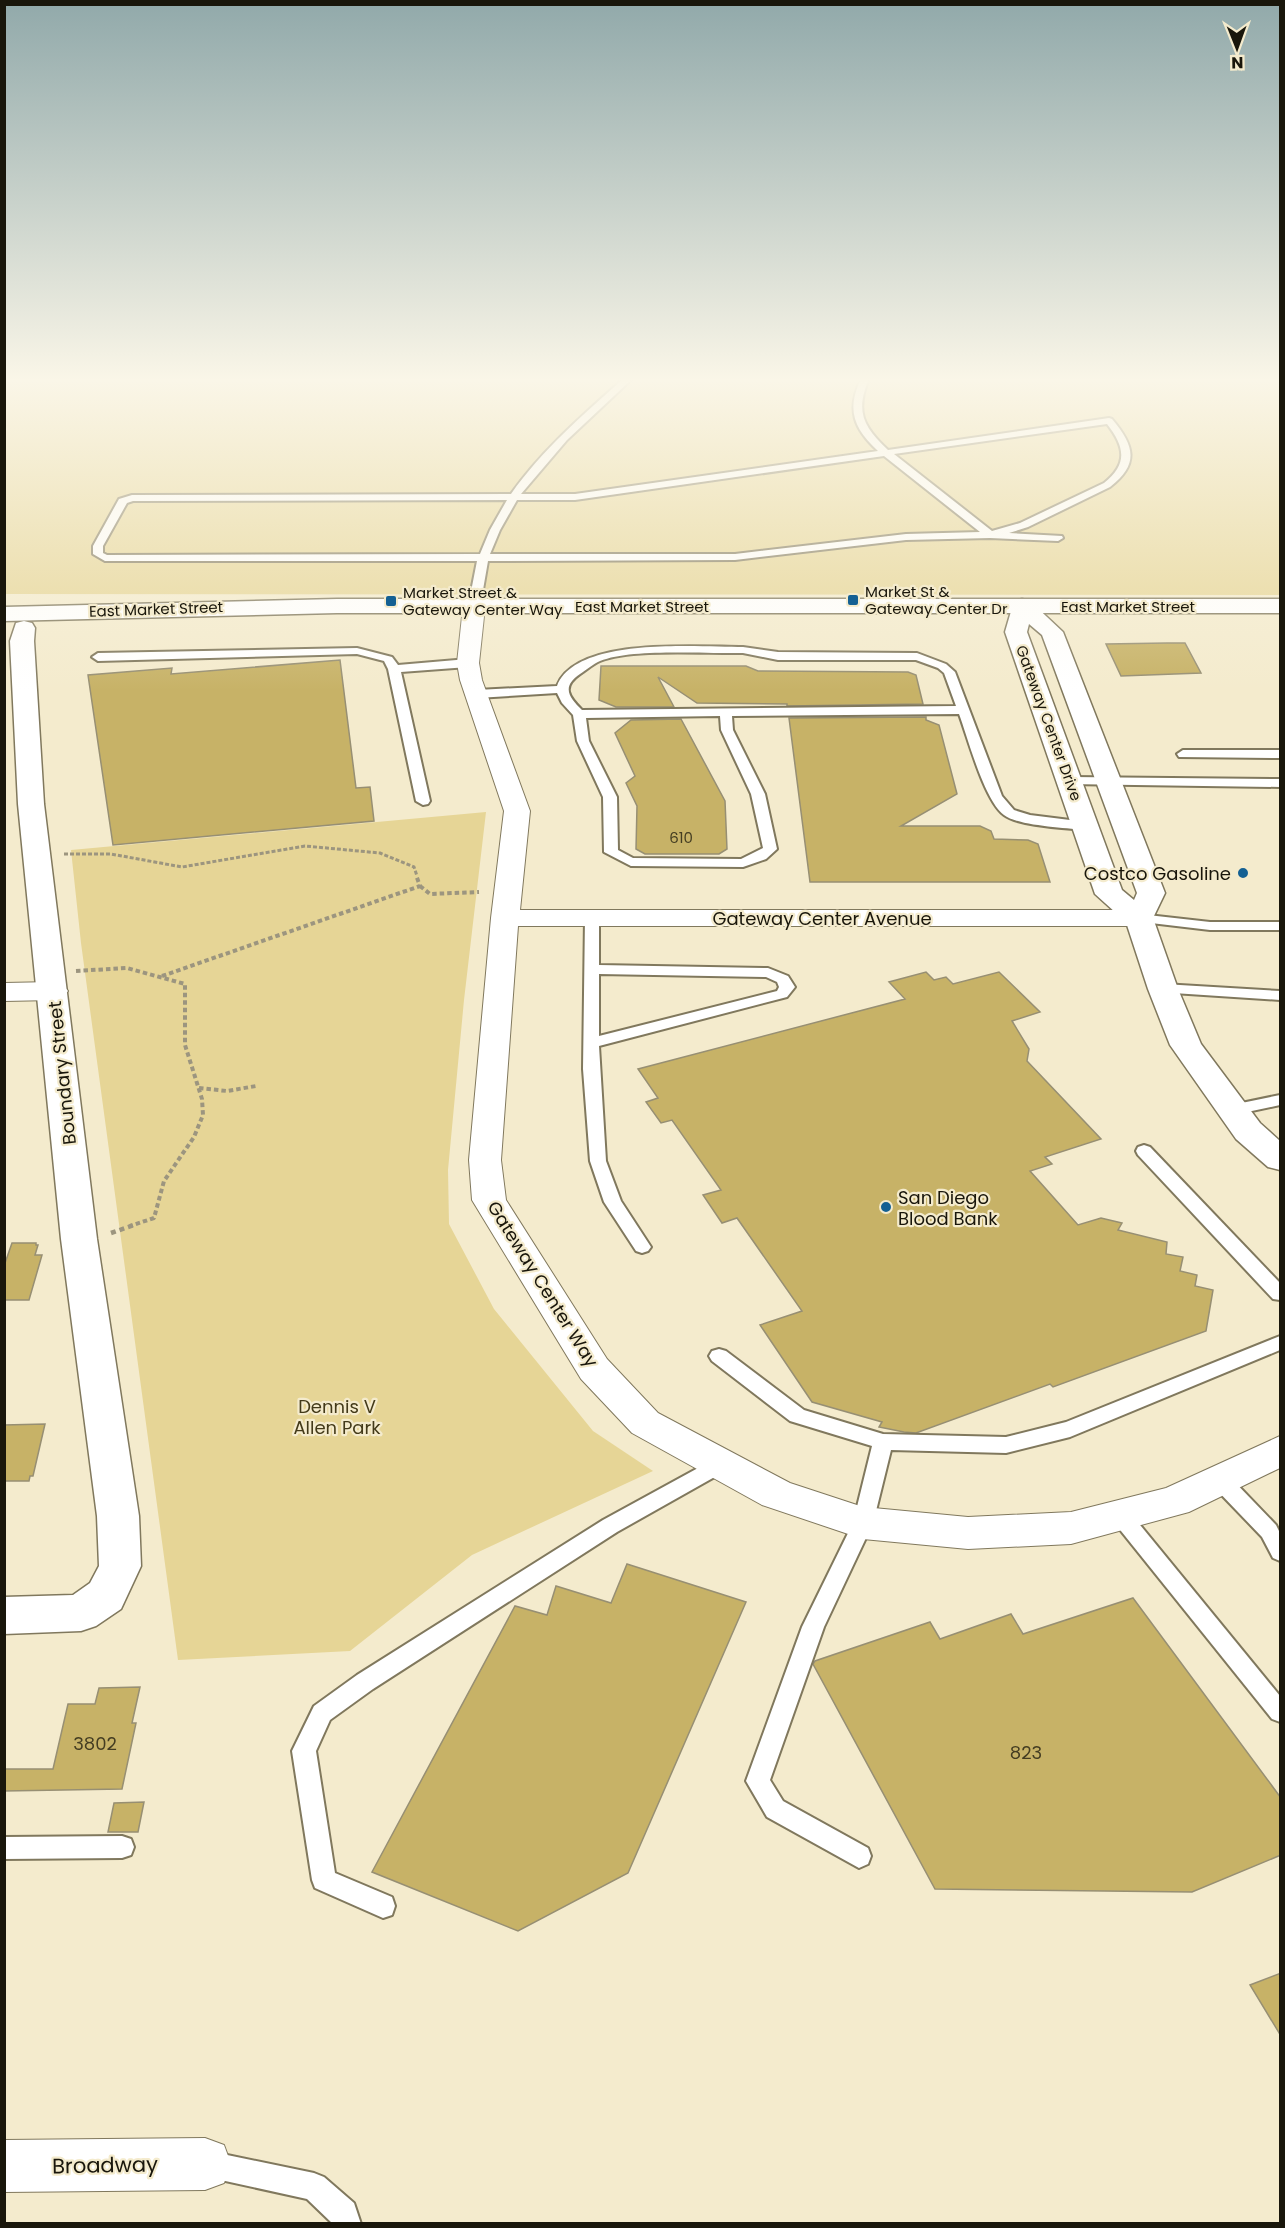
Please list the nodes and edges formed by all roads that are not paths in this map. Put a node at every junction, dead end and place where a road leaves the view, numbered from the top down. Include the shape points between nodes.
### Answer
1 (523, 483) edge
2 (675, 483) edge
3 (925, 483) edge
4 (1107, 483) edge
5 (513, 497) junction
6 (990, 535) junction
7 (1058, 538) dead end
8 (483, 558) junction
9 (1281, 606) edge
10 (295, 607) junction
11 (4, 614) edge
12 (473, 614) junction
13 (1026, 615) junction
14 (1281, 620) edge
15 (14, 628) edge
16 (98, 657) dead end
17 (394, 669) junction
18 (472, 679) junction
19 (562, 689) junction
20 (963, 710) junction
21 (726, 712) junction
22 (579, 714) junction
23 (1183, 754) dead end
24 (1281, 754) edge
25 (1071, 781) junction
26 (1109, 782) junction
27 (1281, 783) edge
28 (423, 801) dead end
29 (1086, 826) junction
30 (506, 905) junction
31 (592, 918) junction
32 (1138, 918) junction
33 (1281, 926) edge
34 (591, 969) junction
35 (51, 982) junction
36 (1163, 989) junction
37 (4, 992) edge
38 (1281, 996) edge
39 (591, 1043) junction
40 (1281, 1100) edge
41 (1233, 1110) junction
42 (1144, 1151) dead end
43 (1281, 1159) edge
44 (642, 1247) dead end
45 (1281, 1294) edge
46 (1281, 1343) edge
47 (719, 1356) dead end
48 (883, 1442) junction
49 (1281, 1451) edge
50 (720, 1464) junction
51 (1220, 1480) junction
52 (1120, 1515) junction
53 (863, 1522) junction
54 (1281, 1552) edge
55 (4, 1616) edge
56 (1281, 1712) edge
57 (122, 1847) dead end
58 (4, 1848) edge
59 (860, 1856) dead end
60 (383, 1906) dead end
61 (205, 2164) joint
62 (4, 2166) edge
63 (347, 2223) edge

1 - 5 lane
2 - 5 lane via 575,497
3 - 6 lane
4 - 6 lane via 1024,525
5 - 8 lane
5 - 8 lane via 132,498 123,501 98,546 98,554 105,558
6 - 7 lane
6 - 8 lane via 878,538 735,557
8 - 12 lane
9 - 13 street, East Market Street
10 - 11 street, East Market Street
10 - 12 street, East Market Street
10 - 15 street via 243,613 62,619
12 - 13 street, East Market Street
12 - 15 street, East Market Street
12 - 18 street, Gateway Center Way
13 - 14 street, East Market Street
13 - 25 street, Gateway Center Drive via 1016,632
13 - 26 street, Gateway Center Drive via 1052,632
15 - 35 street, Boundary Street via 22,641 31,804
16 - 17 lane via 357,651 388,659
17 - 18 lane
17 - 28 lane
18 - 19 lane
18 - 30 street, Gateway Center Way via 517,811
19 - 20 lane via 566,678 595,659 627,651 743,650 778,656 903,656 917,657 949,672
19 - 22 lane
20 - 21 lane
20 - 29 lane via 996,797 1009,813
21 - 22 lane
21 - 22 lane via 727,730 758,794 770,849 743,863 631,862 611,852 610,797 583,741
23 - 24 lane
25 - 26 lane
25 - 29 street, Gateway Center Drive
26 - 27 lane
26 - 32 street, Gateway Center Drive via 1151,893
29 - 32 street, Gateway Center Drive via 1109,894
30 - 31 street, Gateway Center Avenue
30 - 50 street, Gateway Center Way via 485,1160 489,1200 594,1369 645,1423
31 - 32 street, Gateway Center Avenue
31 - 34 lane
32 - 33 lane via 1210,926
32 - 36 street
34 - 39 lane
34 - 39 lane via 768,973 783,979 787,987 782,994
35 - 37 street
35 - 55 street, Boundary Street via 79,1239 118,1516 120,1566 106,1596 81,1612
36 - 38 lane
36 - 41 street via 1186,1045
39 - 44 lane via 598,1161 612,1202
40 - 41 lane
41 - 43 street via 1248,1131
42 - 45 lane
46 - 48 lane via 1070,1429 1006,1445
47 - 48 lane via 797,1416
48 - 53 lane
49 - 51 street, Gateway Center Way
50 - 53 street, Gateway Center Way via 776,1494
50 - 60 lane via 610,1526 322,1713 304,1751 324,1880
51 - 52 street, Gateway Center Way via 1175,1501
51 - 54 lane via 1269,1531
52 - 53 street, Gateway Center Way via 1071,1528 968,1533
52 - 56 lane
53 - 59 lane via 813,1627 758,1781 775,1809
57 - 58 lane
61 - 62 street, Broadway
61 - 63 lane via 314,2187 344,2213

